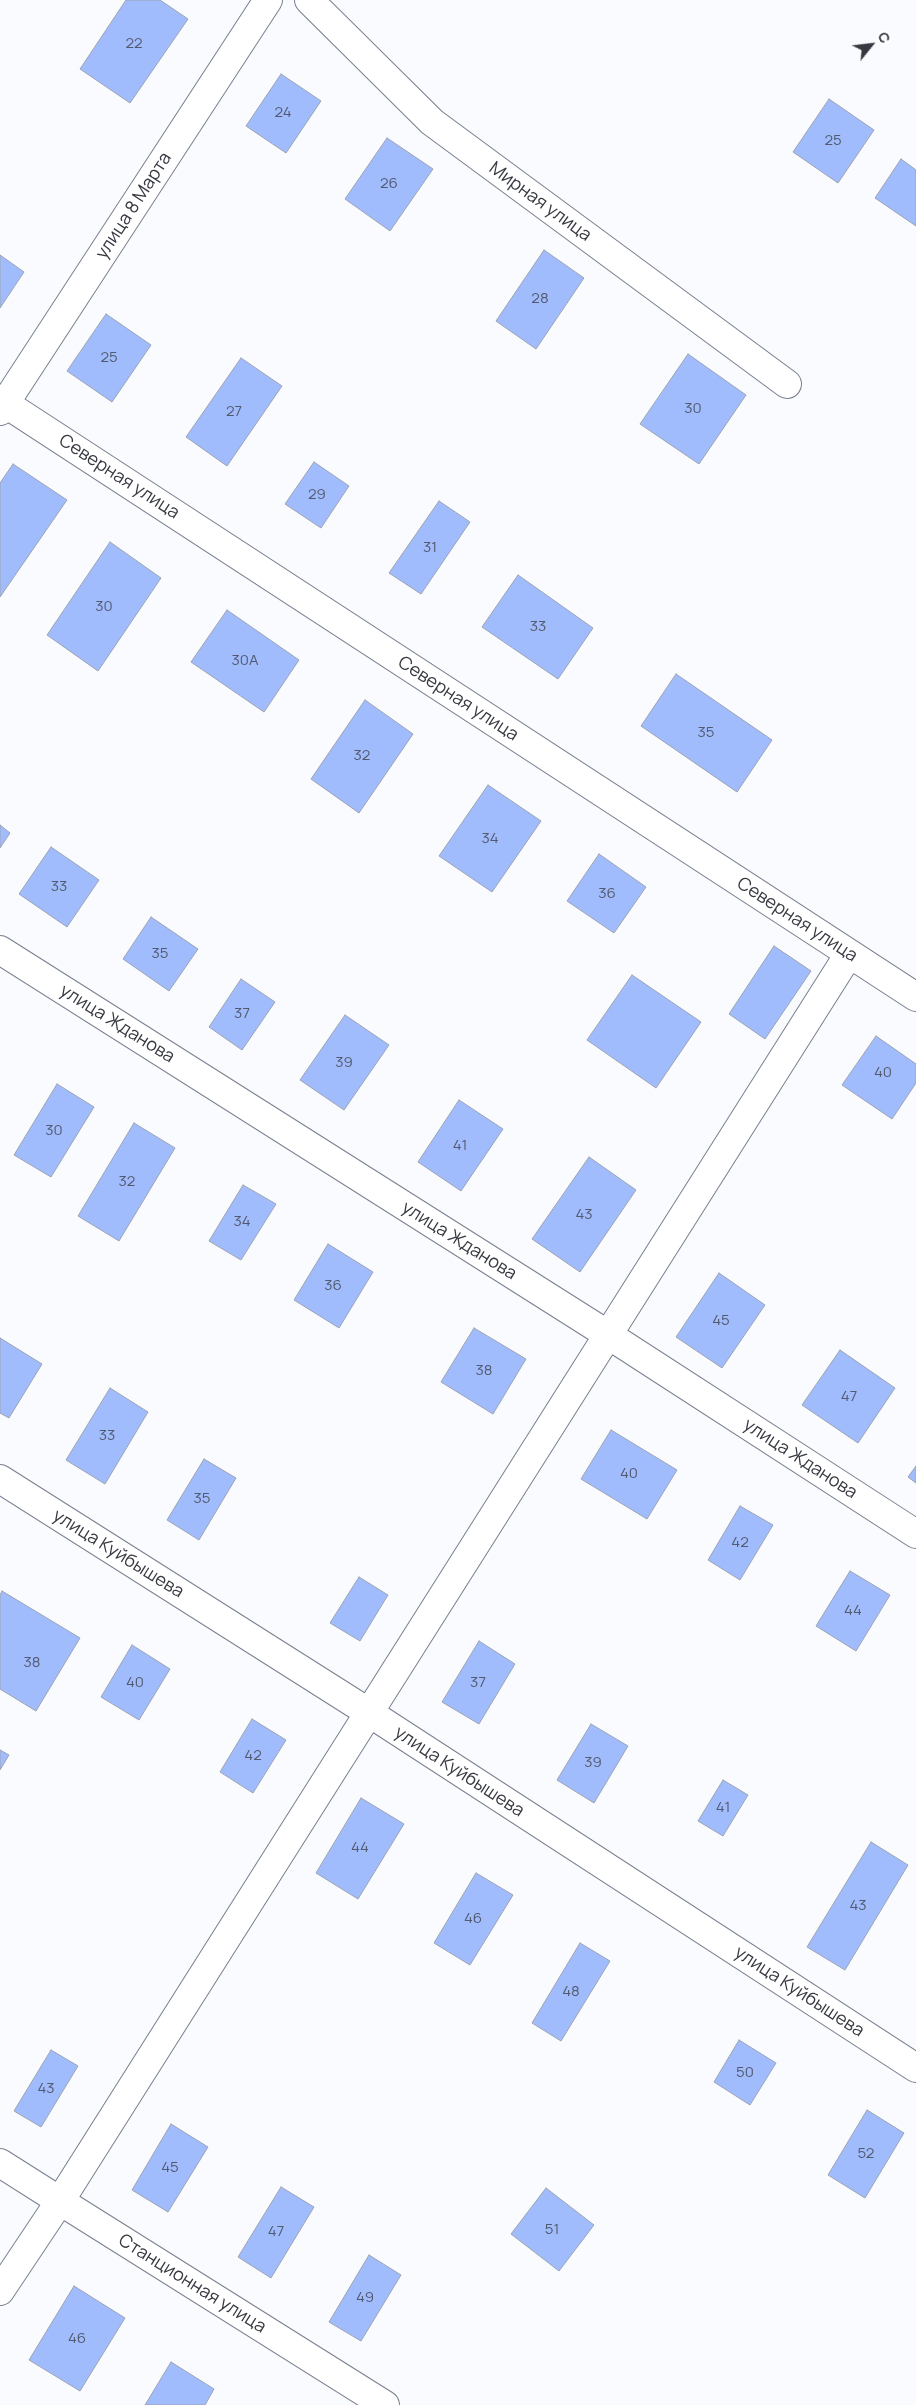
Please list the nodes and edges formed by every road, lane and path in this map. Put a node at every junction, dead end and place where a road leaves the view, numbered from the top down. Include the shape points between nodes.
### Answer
1 (268, 0) edge
2 (309, 0) edge
3 (787, 384) dead end
4 (2, 405) edge
5 (0, 950) edge
6 (849, 954) junction
7 (916, 997) edge
8 (610, 1336) junction
9 (0, 1479) edge
10 (916, 1534) edge
11 (368, 1712) junction
12 (916, 2068) edge
13 (0, 2163) edge
14 (60, 2200) junction
15 (0, 2291) edge
16 (385, 2405) edge

1 - 4 street, улица 8 Марта
2 - 3 street, Мирная улица via 432,122
4 - 6 street, Северная улица
5 - 8 street, улица Жданова
6 - 7 street, Северная улица
6 - 8 street
8 - 10 street, улица Жданова
8 - 11 street
9 - 11 street, улица Куйбышева
11 - 12 street, улица Куйбышева
11 - 14 street
13 - 14 street, Станционная улица
14 - 15 street
14 - 16 street, Станционная улица

